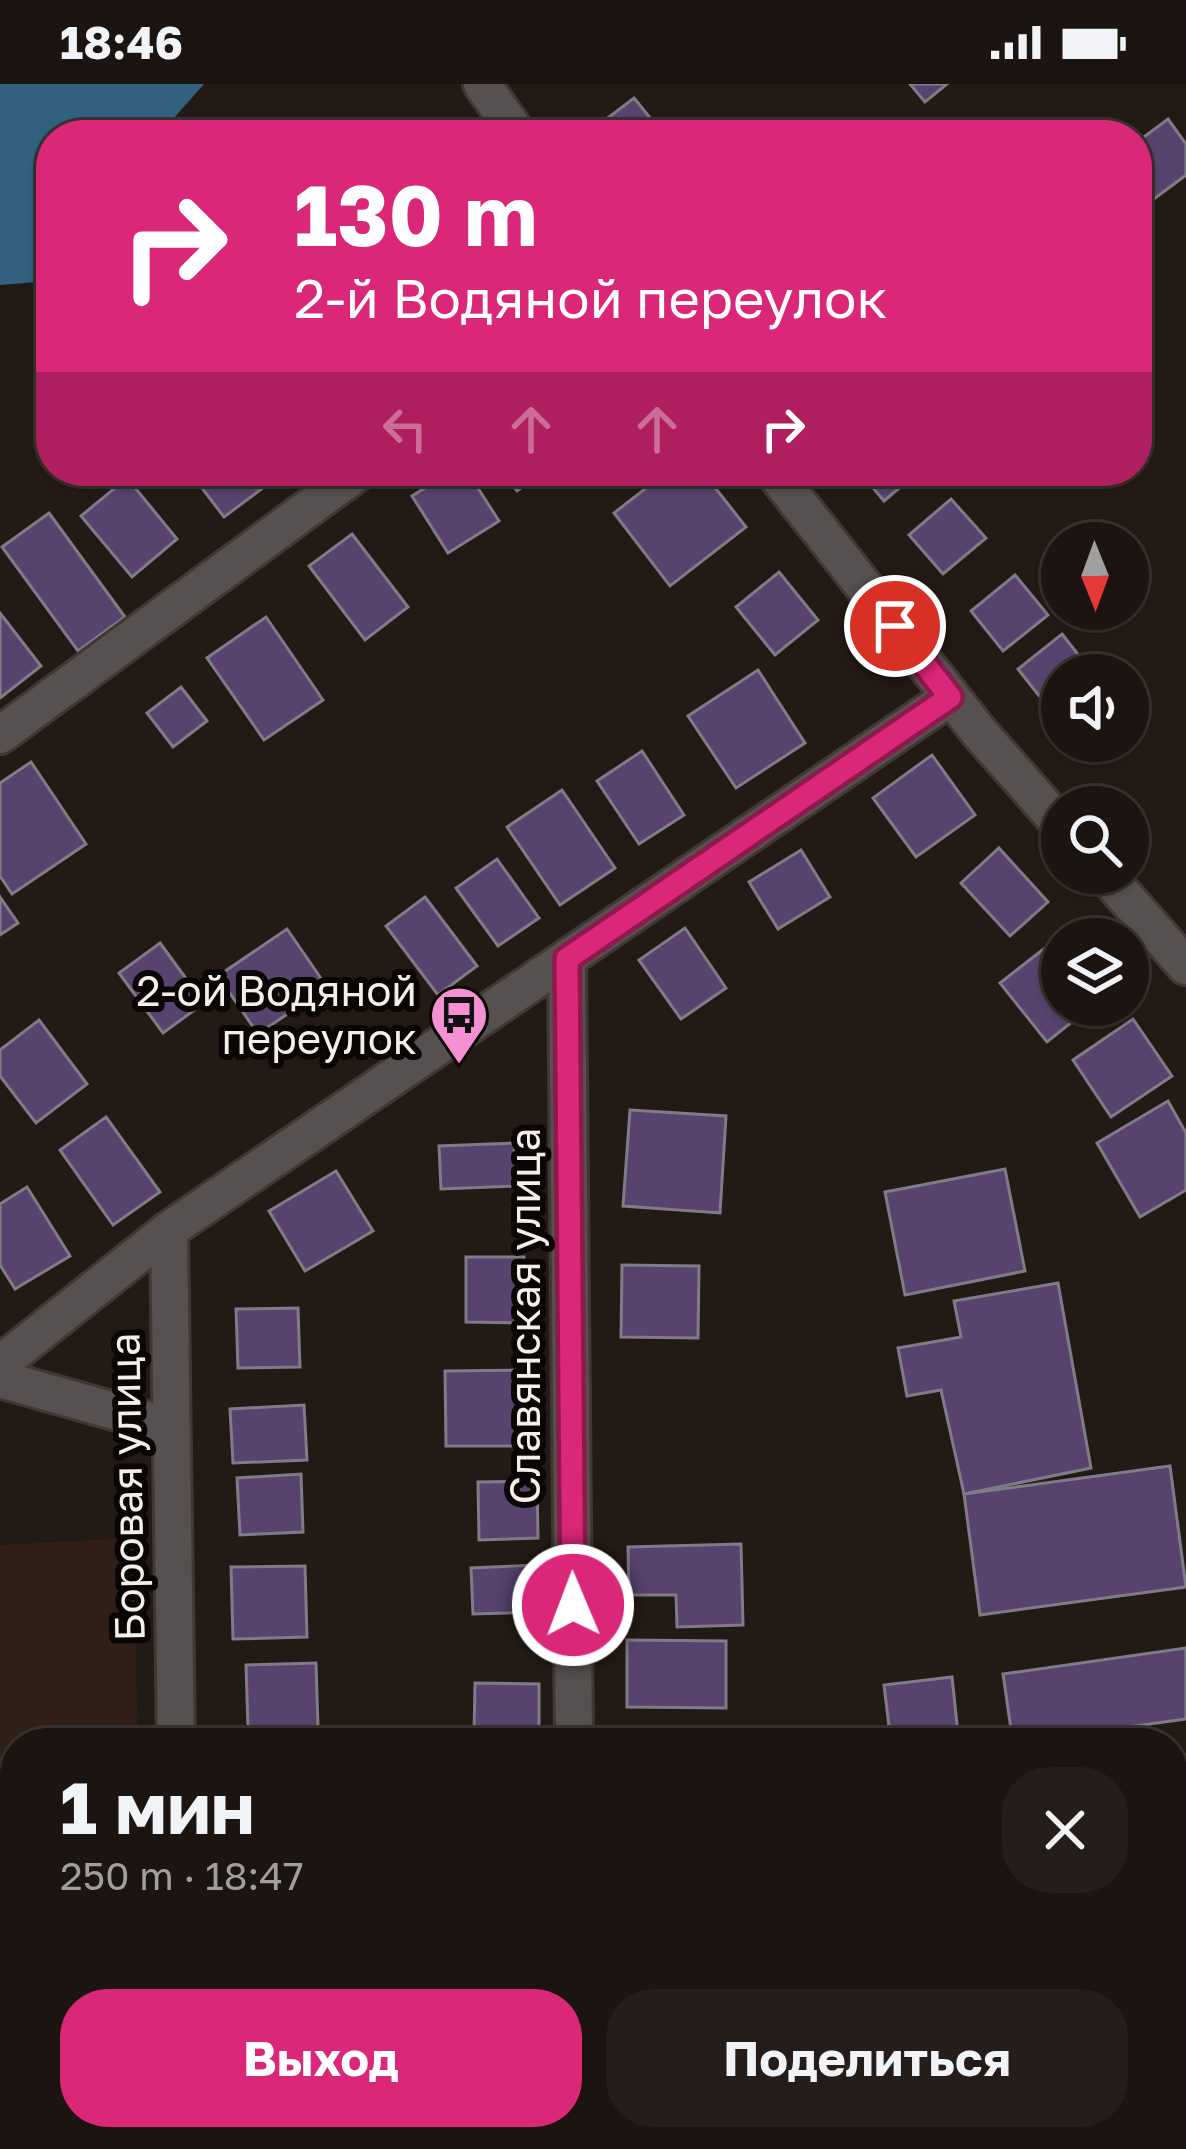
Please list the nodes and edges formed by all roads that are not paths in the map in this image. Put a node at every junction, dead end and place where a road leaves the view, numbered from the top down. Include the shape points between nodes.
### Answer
1 (482, 84) edge
2 (507, 120) edge
3 (339, 486) edge
4 (784, 486) edge
5 (950, 697) junction
6 (0, 735) edge
7 (1041, 802) edge
8 (1123, 894) edge
9 (567, 959) junction
10 (1186, 966) edge
11 (169, 1230) junction
12 (0, 1364) edge
13 (0, 1379) edge
14 (172, 1427) junction
15 (176, 1728) edge
16 (574, 1728) edge

1 - 2 street
3 - 6 street
4 - 5 street
5 - 7 street
5 - 9 street
8 - 10 street
9 - 11 street
9 - 16 street, Славянская улица
11 - 12 street
11 - 14 street, Боровая улица
13 - 14 street
14 - 15 street, Боровая улица

